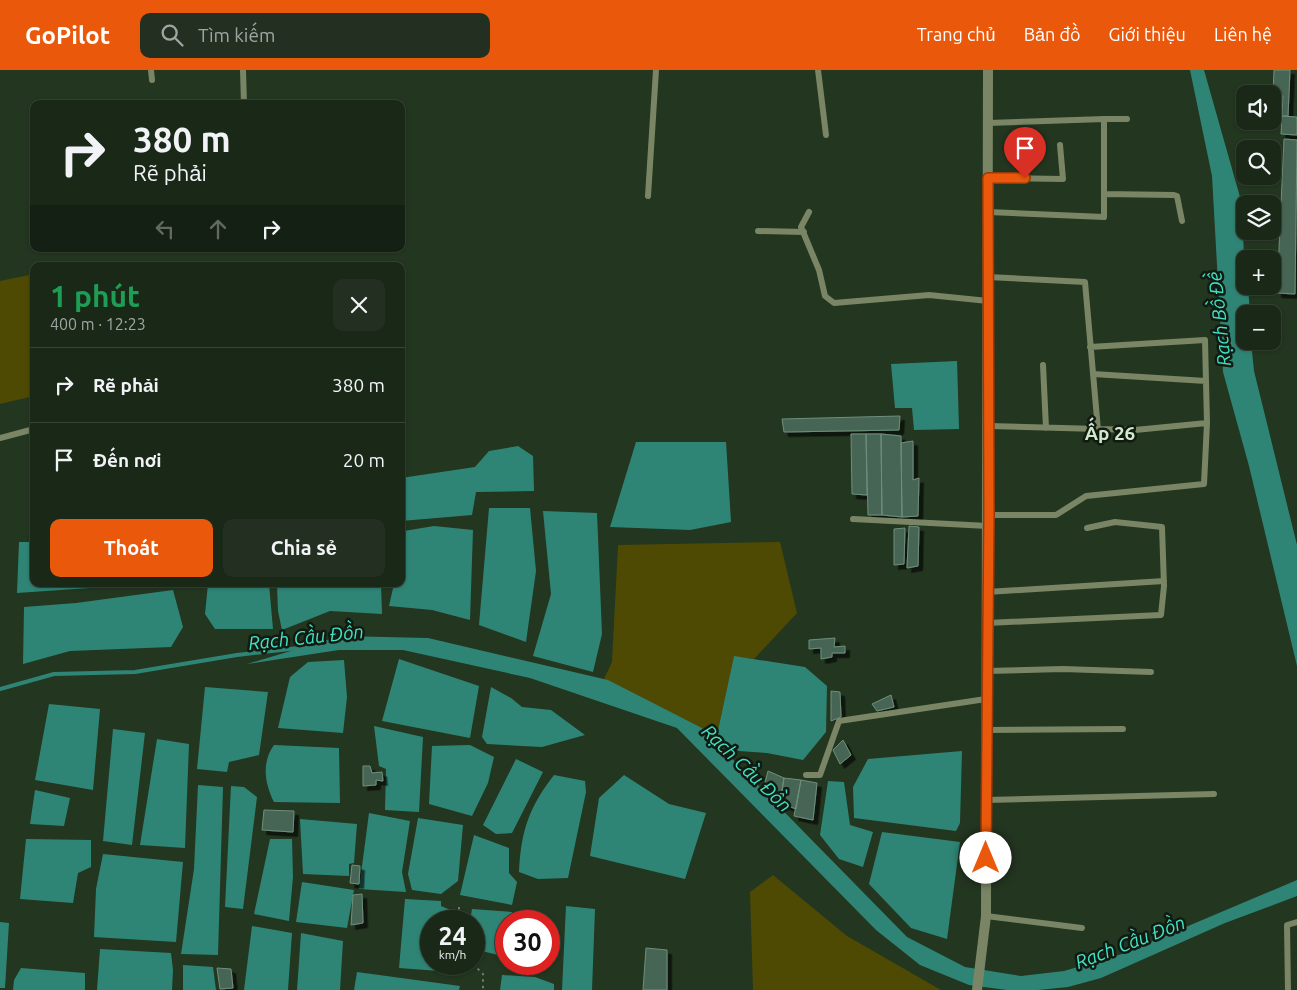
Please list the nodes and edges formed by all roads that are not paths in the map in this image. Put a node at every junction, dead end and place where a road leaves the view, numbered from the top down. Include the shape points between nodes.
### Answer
1 (151, 70) edge
2 (243, 70) edge
3 (656, 70) edge
4 (818, 70) edge
5 (988, 70) edge
6 (152, 80) dead end
7 (244, 100) edge
8 (1104, 119) junction
9 (1127, 119) dead end
10 (988, 123) junction
11 (826, 136) dead end
12 (1060, 145) dead end
13 (988, 178) junction
14 (1104, 194) junction
15 (648, 196) dead end
16 (809, 212) dead end
17 (988, 212) junction
18 (1182, 221) dead end
19 (758, 231) dead end
20 (804, 232) junction
21 (988, 277) junction
22 (988, 301) junction
23 (1090, 347) junction
24 (1043, 365) dead end
25 (1093, 374) junction
26 (1206, 381) junction
27 (1207, 423) junction
28 (989, 426) junction
29 (1046, 428) junction
30 (30, 430) edge
31 (1098, 430) junction
32 (0, 438) edge
33 (989, 515) junction
34 (853, 519) dead end
35 (988, 526) junction
36 (1088, 528) dead end
37 (1164, 581) junction
38 (987, 592) junction
39 (987, 622) junction
40 (986, 671) junction
41 (1151, 672) dead end
42 (986, 699) junction
43 (1123, 729) dead end
44 (986, 730) junction
45 (806, 775) dead end
46 (1214, 794) dead end
47 (986, 800) junction
48 (986, 916) junction
49 (1297, 922) edge
50 (1082, 928) dead end
51 (978, 990) edge
52 (1288, 990) edge

1 - 6 lane
2 - 7 lane
3 - 15 lane
4 - 11 lane
5 - 10 street
8 - 9 lane
8 - 10 lane
8 - 14 lane
10 - 13 street
12 - 13 lane via 1063,179
13 - 17 street
14 - 17 lane via 1104,217
14 - 18 lane via 1177,196
16 - 20 lane via 801,227
17 - 21 street
19 - 20 lane
20 - 22 lane via 826,296 834,303 929,295
21 - 22 street
21 - 23 lane via 1084,282
22 - 28 street
23 - 25 lane
23 - 26 lane via 1205,340
24 - 29 lane
25 - 26 lane
25 - 31 lane
26 - 27 lane
27 - 31 lane
27 - 33 lane via 1204,484 1086,496 1056,515
28 - 29 lane
28 - 33 street
29 - 31 lane
30 - 32 lane
33 - 35 street
34 - 35 lane
35 - 38 street
36 - 37 lane via 1115,522 1162,527
37 - 38 lane
37 - 39 lane via 1161,615
38 - 39 street
39 - 40 street
40 - 41 lane
40 - 42 street
42 - 44 street
42 - 45 lane via 839,721 820,775
43 - 44 lane
44 - 47 street
46 - 47 lane
47 - 48 street
48 - 50 lane
48 - 51 street
49 - 52 lane via 1287,925

